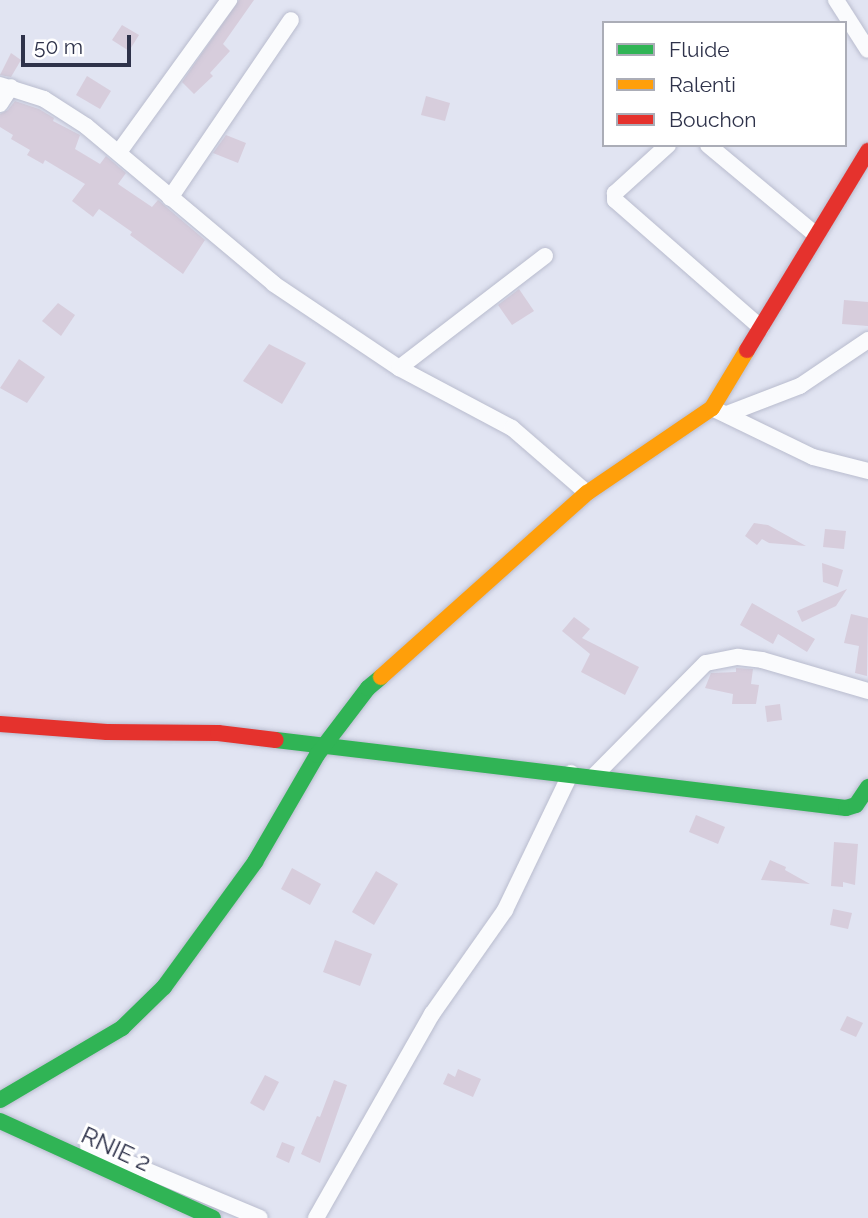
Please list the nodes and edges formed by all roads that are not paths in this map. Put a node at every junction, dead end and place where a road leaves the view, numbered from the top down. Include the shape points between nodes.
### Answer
1 (229, 0) edge
2 (836, 0) edge
3 (291, 20) dead end
4 (868, 50) edge
5 (6, 86) edge
6 (0, 104) edge
7 (666, 147) edge
8 (710, 147) edge
9 (868, 151) edge
10 (119, 152) junction
11 (170, 198) junction
12 (816, 235) junction
13 (545, 256) dead end
14 (761, 328) junction
15 (868, 340) edge
16 (399, 368) junction
17 (720, 411) junction
18 (868, 471) edge
19 (587, 493) junction
20 (868, 691) edge
21 (0, 724) edge
22 (324, 745) junction
23 (571, 773) junction
24 (594, 776) junction
25 (868, 787) edge
26 (0, 1100) edge
27 (0, 1106) edge
28 (0, 1121) edge
29 (213, 1218) edge
30 (260, 1218) edge
31 (316, 1218) edge

1 - 10 street
2 - 4 street
3 - 11 street
5 - 6 street
5 - 10 street via 64,111
7 - 14 street via 615,193 615,200
8 - 12 street
9 - 12 main road
10 - 11 street
11 - 16 street via 274,284
12 - 14 main road
13 - 16 street
14 - 17 main road
15 - 17 street via 800,386
16 - 19 street via 512,428
17 - 18 street via 813,457
17 - 19 main road
19 - 22 main road via 368,688
20 - 24 street via 762,660 738,657 706,663
21 - 22 main road via 107,732 218,733
22 - 23 main road
22 - 26 main road via 255,862 164,987 122,1028
23 - 24 main road
23 - 31 street via 505,910 432,1014
24 - 25 main road via 846,808 856,805
27 - 30 street via 172,1184
28 - 29 main road, RNIE 2 / RNIE 2

